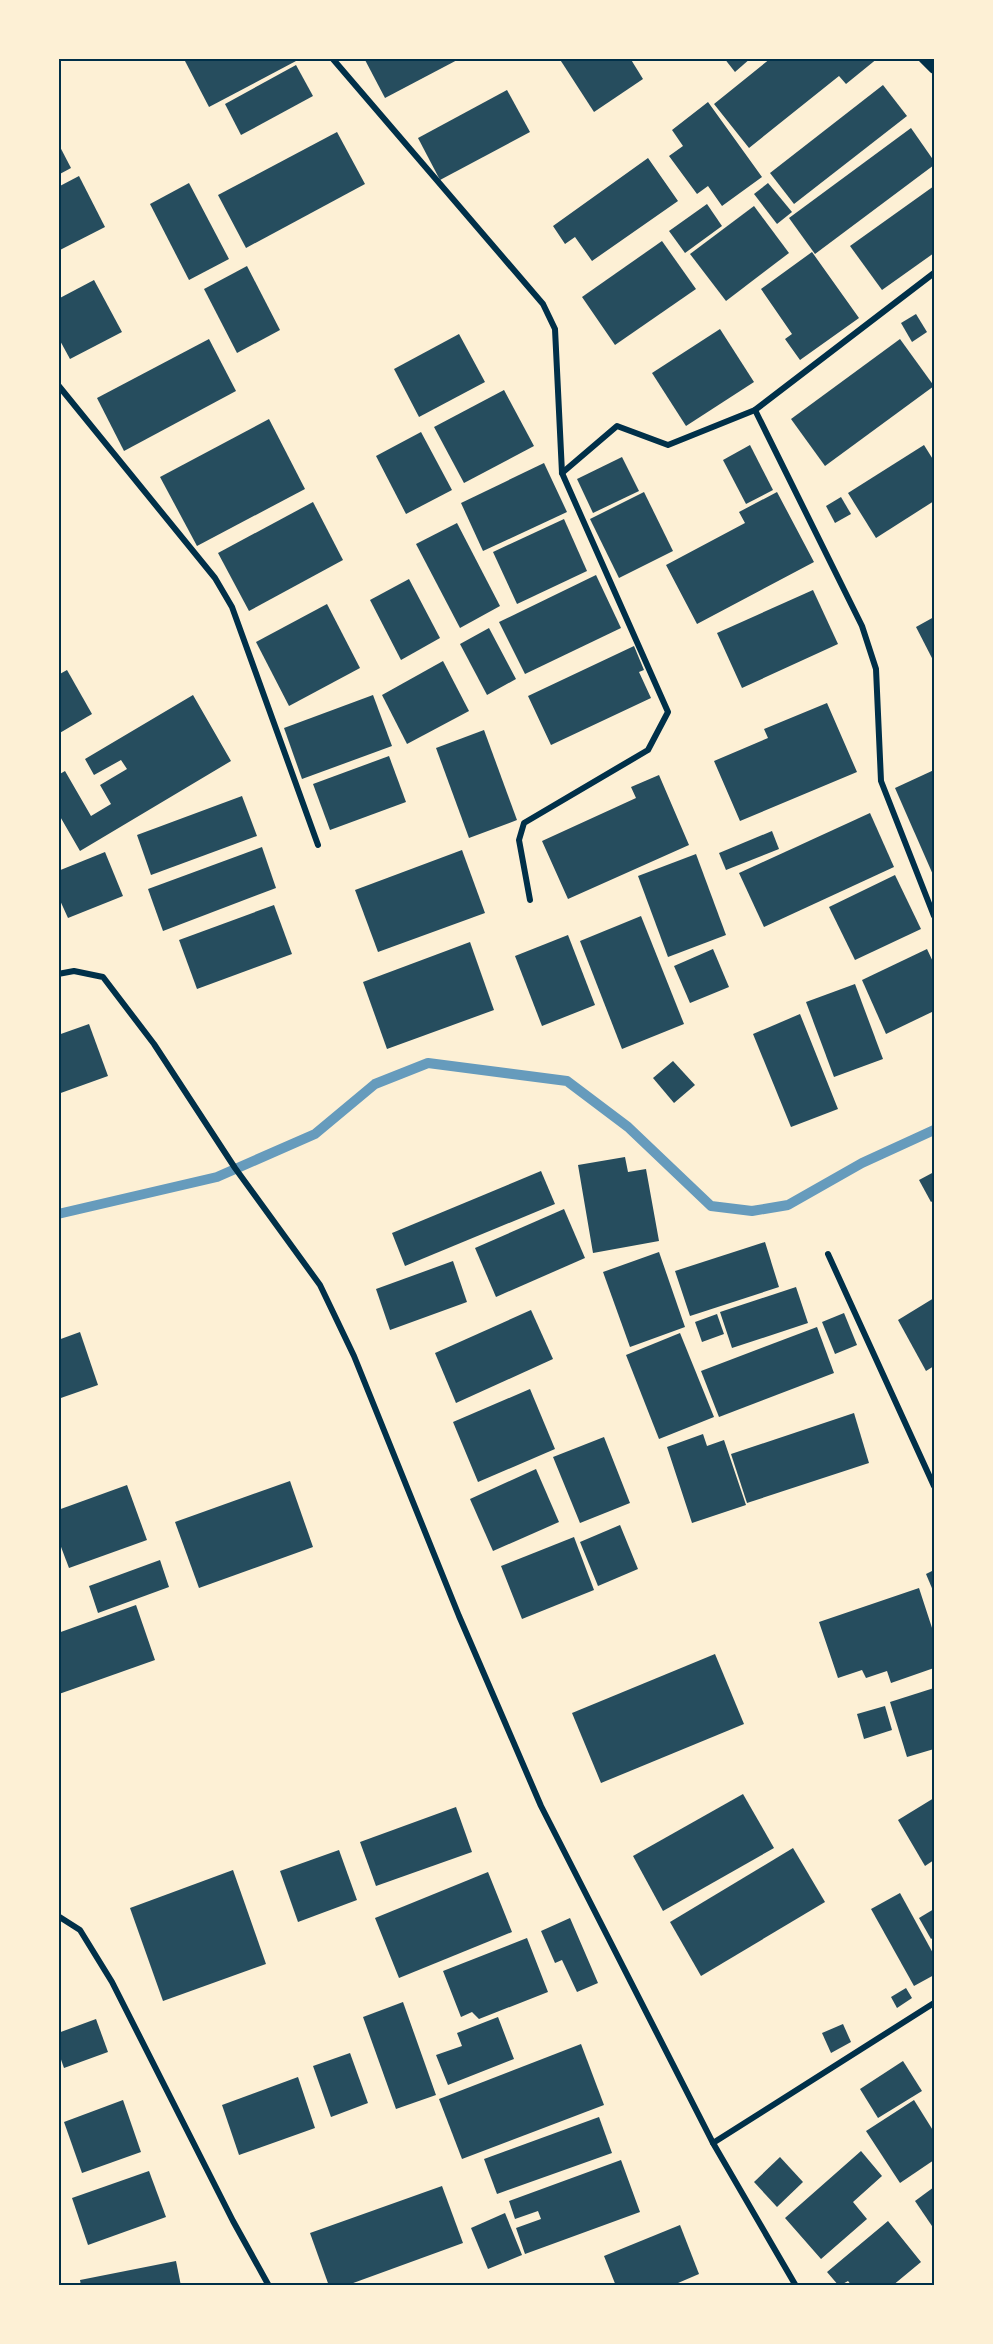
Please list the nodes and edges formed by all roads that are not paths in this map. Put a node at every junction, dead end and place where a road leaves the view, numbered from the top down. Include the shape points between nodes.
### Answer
1 (332, 58) edge
2 (923, 58) edge
3 (934, 69) edge
4 (934, 273) edge
5 (58, 385) edge
6 (755, 410) junction
7 (562, 473) junction
8 (318, 845) dead end
9 (530, 900) dead end
10 (934, 916) edge
11 (58, 974) edge
12 (828, 1254) dead end
13 (934, 1486) edge
14 (59, 1917) edge
15 (934, 2003) edge
16 (713, 2143) junction
17 (269, 2286) edge
18 (796, 2286) edge

1 - 7 street via 543,304 555,329
2 - 3 street
4 - 6 street
5 - 8 street via 215,578 232,607
6 - 7 street via 668,445 617,426
6 - 10 street via 862,626 876,669 881,781
7 - 9 street via 668,712 648,750 524,823 519,840
11 - 16 street via 74,970 103,977 154,1044 235,1168 320,1285 354,1356 541,1806
12 - 13 street
14 - 17 street via 80,1930 112,1982
15 - 16 street
16 - 18 street

